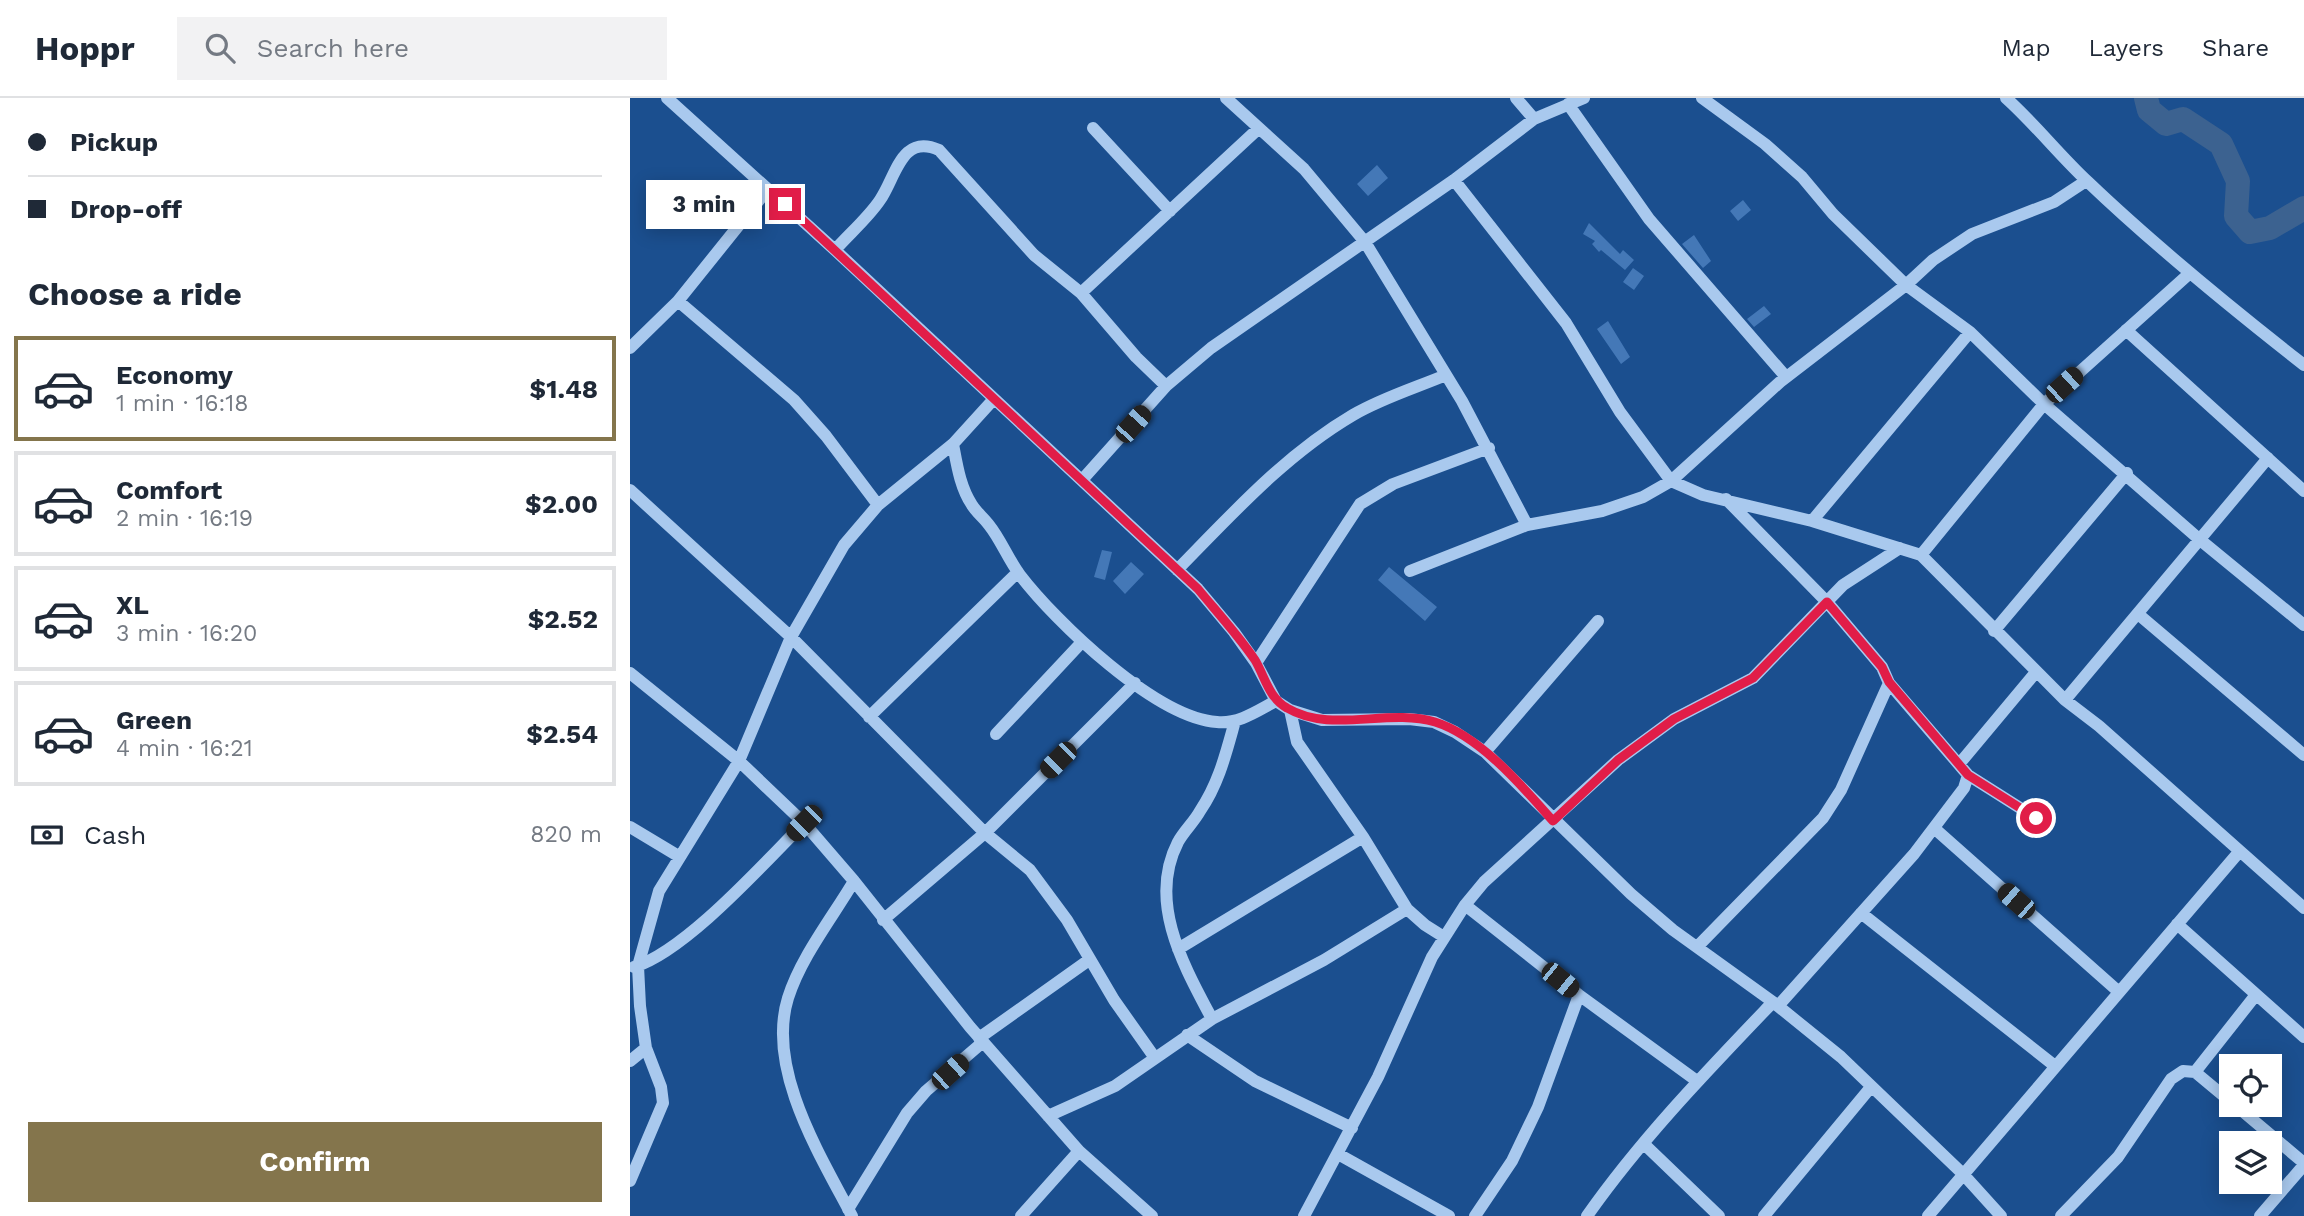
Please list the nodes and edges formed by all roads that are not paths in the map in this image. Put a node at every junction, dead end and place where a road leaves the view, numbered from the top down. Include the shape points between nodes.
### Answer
1 (667, 98) edge
2 (1226, 98) edge
3 (1516, 98) edge
4 (1584, 98) edge
5 (1702, 98) edge
6 (2006, 98) edge
7 (1568, 104) junction
8 (1534, 119) junction
9 (1093, 128) dead end
10 (1258, 129) junction
11 (1454, 180) junction
12 (2086, 181) junction
13 (768, 189) junction
14 (1170, 211) junction
15 (1366, 242) junction
16 (835, 250) junction
17 (2190, 273) junction
18 (1906, 285) junction
19 (1081, 293) junction
20 (678, 301) junction
21 (2126, 330) junction
22 (1970, 332) junction
23 (630, 348) edge
24 (2304, 365) edge
25 (1446, 375) junction
26 (1786, 377) junction
27 (1166, 386) junction
28 (993, 400) junction
29 (2044, 404) junction
30 (953, 444) junction
31 (1489, 448) junction
32 (2267, 458) junction
33 (2127, 474) junction
34 (1082, 480) junction
35 (1671, 481) junction
36 (630, 491) edge
37 (2304, 491) edge
38 (1726, 499) junction
39 (878, 505) junction
40 (1812, 521) junction
41 (1527, 525) junction
42 (2199, 539) junction
43 (1900, 548) junction
44 (1921, 555) junction
45 (1177, 570) junction
46 (1410, 571) dead end
47 (1018, 572) junction
48 (1827, 602) junction
49 (2138, 614) junction
50 (1598, 621) dead end
51 (2304, 625) edge
52 (1994, 631) junction
53 (791, 637) junction
54 (1082, 642) junction
55 (1256, 663) junction
56 (2036, 672) junction
57 (630, 673) edge
58 (1889, 682) junction
59 (1135, 683) junction
60 (2065, 700) junction
61 (1276, 701) junction
62 (1290, 710) junction
63 (869, 717) junction
64 (1235, 721) junction
65 (996, 734) dead end
66 (1485, 752) junction
67 (2304, 755) edge
68 (739, 761) junction
69 (1960, 763) junction
70 (1968, 775) junction
71 (2036, 818) dead end
72 (1553, 821) junction
73 (804, 823) junction
74 (630, 827) edge
75 (1934, 828) junction
76 (985, 833) junction
77 (1363, 837) junction
78 (2239, 852) junction
79 (680, 857) junction
80 (854, 881) junction
81 (1465, 905) junction
82 (2304, 908) edge
83 (1407, 909) junction
84 (1861, 913) junction
85 (883, 920) junction
86 (2177, 924) junction
87 (1444, 936) junction
88 (1697, 947) junction
89 (1178, 949) junction
90 (1089, 960) junction
91 (634, 967) edge
92 (2119, 992) junction
93 (1579, 995) junction
94 (2255, 996) junction
95 (1775, 1004) junction
96 (1212, 1019) junction
97 (1187, 1035) junction
98 (2304, 1037) edge
99 (981, 1040) junction
100 (646, 1048) junction
101 (1155, 1058) junction
102 (630, 1061) edge
103 (2055, 1066) junction
104 (2195, 1072) junction
105 (1697, 1081) junction
106 (1871, 1087) junction
107 (2219, 1092) edge
108 (1048, 1116) junction
109 (2249, 1117) edge
110 (1352, 1128) junction
111 (1644, 1144) junction
112 (1079, 1151) junction
113 (1338, 1154) junction
114 (2304, 1164) edge
115 (1963, 1174) junction
116 (630, 1181) edge
117 (850, 1213) edge
118 (1021, 1216) edge
119 (1152, 1216) edge
120 (1304, 1216) edge
121 (1449, 1216) edge
122 (1475, 1216) edge
123 (1587, 1216) edge
124 (1719, 1216) edge
125 (1764, 1216) edge
126 (1928, 1216) edge
127 (2001, 1216) edge
128 (2061, 1216) edge
129 (2260, 1216) edge

1 - 13 street
2 - 10 street
3 - 8 street
4 - 7 street
5 - 18 street via 1802,177
6 - 12 street
7 - 8 street
7 - 26 street via 1649,219
8 - 11 street
9 - 14 street
10 - 14 street
10 - 15 street via 1304,169
11 - 15 street
11 - 35 street via 1566,323 1620,412
12 - 17 street
12 - 18 street via 2054,202 1972,234
13 - 16 street
13 - 20 street
14 - 19 street
15 - 25 street
15 - 27 street via 1211,348
16 - 19 street via 881,199 902,158 927,145 939,150 1034,255
16 - 28 street
17 - 21 street
17 - 24 street
18 - 22 street
18 - 26 street
19 - 27 street
20 - 23 street
20 - 39 street via 794,400
21 - 29 street
21 - 32 street
22 - 29 street
22 - 40 street
25 - 31 street
25 - 45 street via 1355,414 1321,436 1257,488
26 - 35 street
27 - 34 street
28 - 30 street
28 - 34 street
29 - 33 street
29 - 44 street
30 - 39 street
30 - 47 street via 972,506
31 - 41 street
31 - 55 street via 1393,484 1360,504
32 - 37 street
32 - 42 street
33 - 42 street
33 - 52 street
34 - 45 street
35 - 38 street
35 - 41 street via 1643,497 1602,511
36 - 53 street
38 - 40 street
38 - 48 street
39 - 53 street via 844,545
40 - 43 street
41 - 46 street
42 - 49 street
42 - 51 street
43 - 44 street
43 - 48 street via 1843,585
44 - 52 street
45 - 55 street via 1225,621
47 - 54 street
47 - 63 street
48 - 58 street via 1882,667
48 - 72 street via 1753,678 1674,719 1618,760
49 - 60 street
49 - 67 street
50 - 66 street
52 - 56 street
53 - 63 street
53 - 68 street
54 - 59 street
54 - 65 street
55 - 61 street
56 - 60 street
56 - 69 street
57 - 68 street
58 - 69 street
58 - 88 street via 1841,790 1823,818
59 - 64 street via 1175,710 1215,722
59 - 76 street
60 - 78 street
61 - 62 street
61 - 64 street
62 - 66 street via 1322,719 1434,722
62 - 77 street via 1297,742
63 - 76 street
64 - 89 street via 1220,776 1178,841 1169,865 1165,894
66 - 72 street
68 - 73 street
68 - 79 street
69 - 70 street
70 - 71 street
70 - 75 street via 1964,788
72 - 81 street via 1484,882
72 - 88 street via 1631,894
73 - 80 street
73 - 91 street via 732,895 666,950
74 - 79 street
75 - 84 street
75 - 92 street
76 - 85 street
76 - 90 street via 1030,870 1067,920
77 - 83 street
77 - 89 street
78 - 82 street
78 - 86 street
79 - 91 street via 659,891
80 - 85 street
80 - 117 street via 788,999 783,1038 800,1111
81 - 87 street
81 - 93 street
83 - 87 street
83 - 96 street via 1324,960
84 - 95 street
84 - 103 street
85 - 99 street
86 - 92 street
86 - 94 street
87 - 110 street
88 - 95 street
89 - 96 street
90 - 99 street
90 - 101 street
91 - 100 street
92 - 103 street
93 - 105 street
93 - 122 street via 1538,1107 1512,1161
94 - 98 street
94 - 104 street
95 - 105 street
95 - 106 street
96 - 97 street
97 - 101 street
97 - 110 street via 1255,1081
99 - 108 street
99 - 117 street via 907,1113
100 - 102 street
100 - 116 street via 663,1103
101 - 108 street via 1115,1086
103 - 115 street
104 - 107 street
104 - 128 street via 2183,1071 2171,1079 2118,1157
105 - 111 street
106 - 115 street
106 - 125 street
108 - 112 street
109 - 114 street
110 - 113 street
111 - 123 street
111 - 124 street
112 - 118 street
112 - 119 street
113 - 120 street
113 - 121 street
114 - 129 street
115 - 126 street
115 - 127 street

